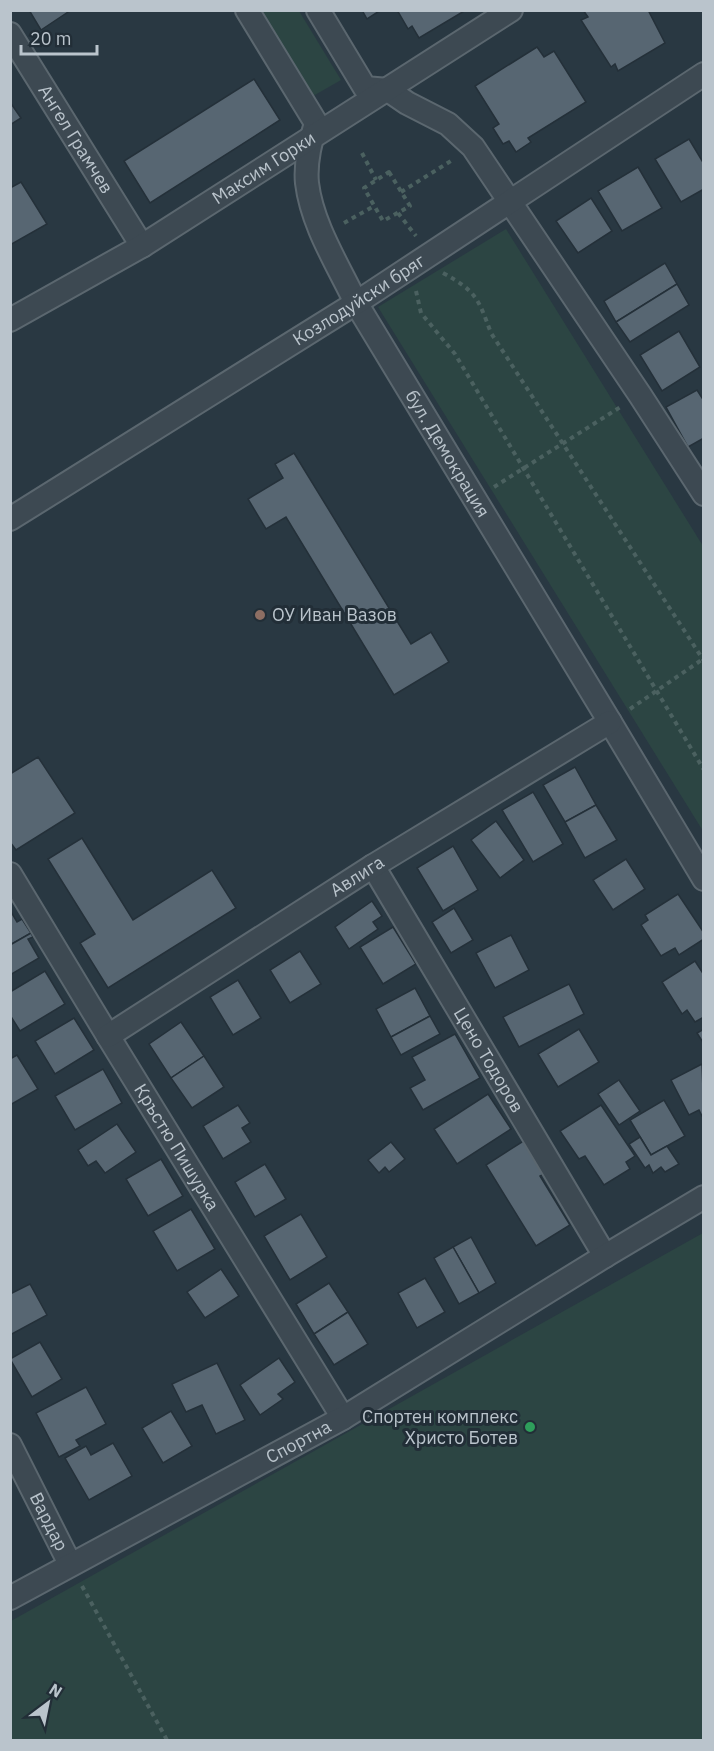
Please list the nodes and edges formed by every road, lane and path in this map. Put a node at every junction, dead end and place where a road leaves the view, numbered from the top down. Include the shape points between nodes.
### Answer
1 (247, 10) edge
2 (318, 10) edge
3 (511, 10) edge
4 (10, 34) edge
5 (704, 74) edge
6 (388, 90) junction
7 (311, 139) junction
8 (473, 147) junction
9 (362, 153) dead end
10 (376, 180) junction
11 (401, 192) junction
12 (511, 201) junction
13 (374, 206) junction
14 (323, 235) junction
15 (142, 246) junction
16 (430, 255) junction
17 (356, 303) junction
18 (10, 320) edge
19 (640, 395) junction
20 (563, 443) junction
21 (696, 464) edge
22 (523, 468) junction
23 (704, 494) edge
24 (475, 499) junction
25 (10, 519) edge
26 (703, 660) edge
27 (656, 691) junction
28 (610, 722) junction
29 (704, 770) edge
30 (373, 866) junction
31 (10, 874) edge
32 (704, 879) edge
33 (108, 1036) junction
34 (704, 1197) edge
35 (605, 1256) junction
36 (344, 1418) junction
37 (10, 1445) edge
38 (70, 1564) junction
39 (10, 1598) edge
40 (167, 1740) edge

1 - 7 street, бул. Демокрация via 316,123
2 - 6 street via 365,88
3 - 6 street, Максим Горки
4 - 15 street, Ангел Грамчев
5 - 12 street, Козлодуйски бряг
6 - 7 street, Максим Горки
6 - 8 street via 448,124
7 - 14 street, бул. Демокрация via 307,182
7 - 15 street, Максим Горки
8 - 11 path
8 - 12 street
9 - 10 path
10 - 11 path via 389,172
10 - 13 path via 363,188
11 - 13 path via 410,206 383,221
12 - 16 street, Козлодуйски бряг
12 - 19 street
13 - 14 path
14 - 17 street, бул. Демокрация
15 - 18 street, Максим Горки
16 - 17 street, Козлодуйски бряг
16 - 20 path via 438,270 479,300 491,333
16 - 22 path via 428,272 416,291 421,313 455,354
17 - 24 street, бул. Демокрация
17 - 25 street, Козлодуйски бряг
19 - 20 path
19 - 21 street
20 - 22 path
20 - 26 path
21 - 23 street
22 - 24 path
22 - 27 path
24 - 28 street, бул. Демокрация
26 - 27 path
27 - 28 path
27 - 29 path
28 - 30 street, Авлига
28 - 32 street, бул. Демокрация
30 - 33 street, Авлига
30 - 35 street, Цено Тодоров
31 - 33 street, Кръстю Пишурка
33 - 36 street, Кръстю Пишурка
34 - 35 street, Спортна
35 - 36 street, Спортна
36 - 38 street, Спортна
37 - 38 street, Вардар
38 - 39 street, Спортна
38 - 40 path

